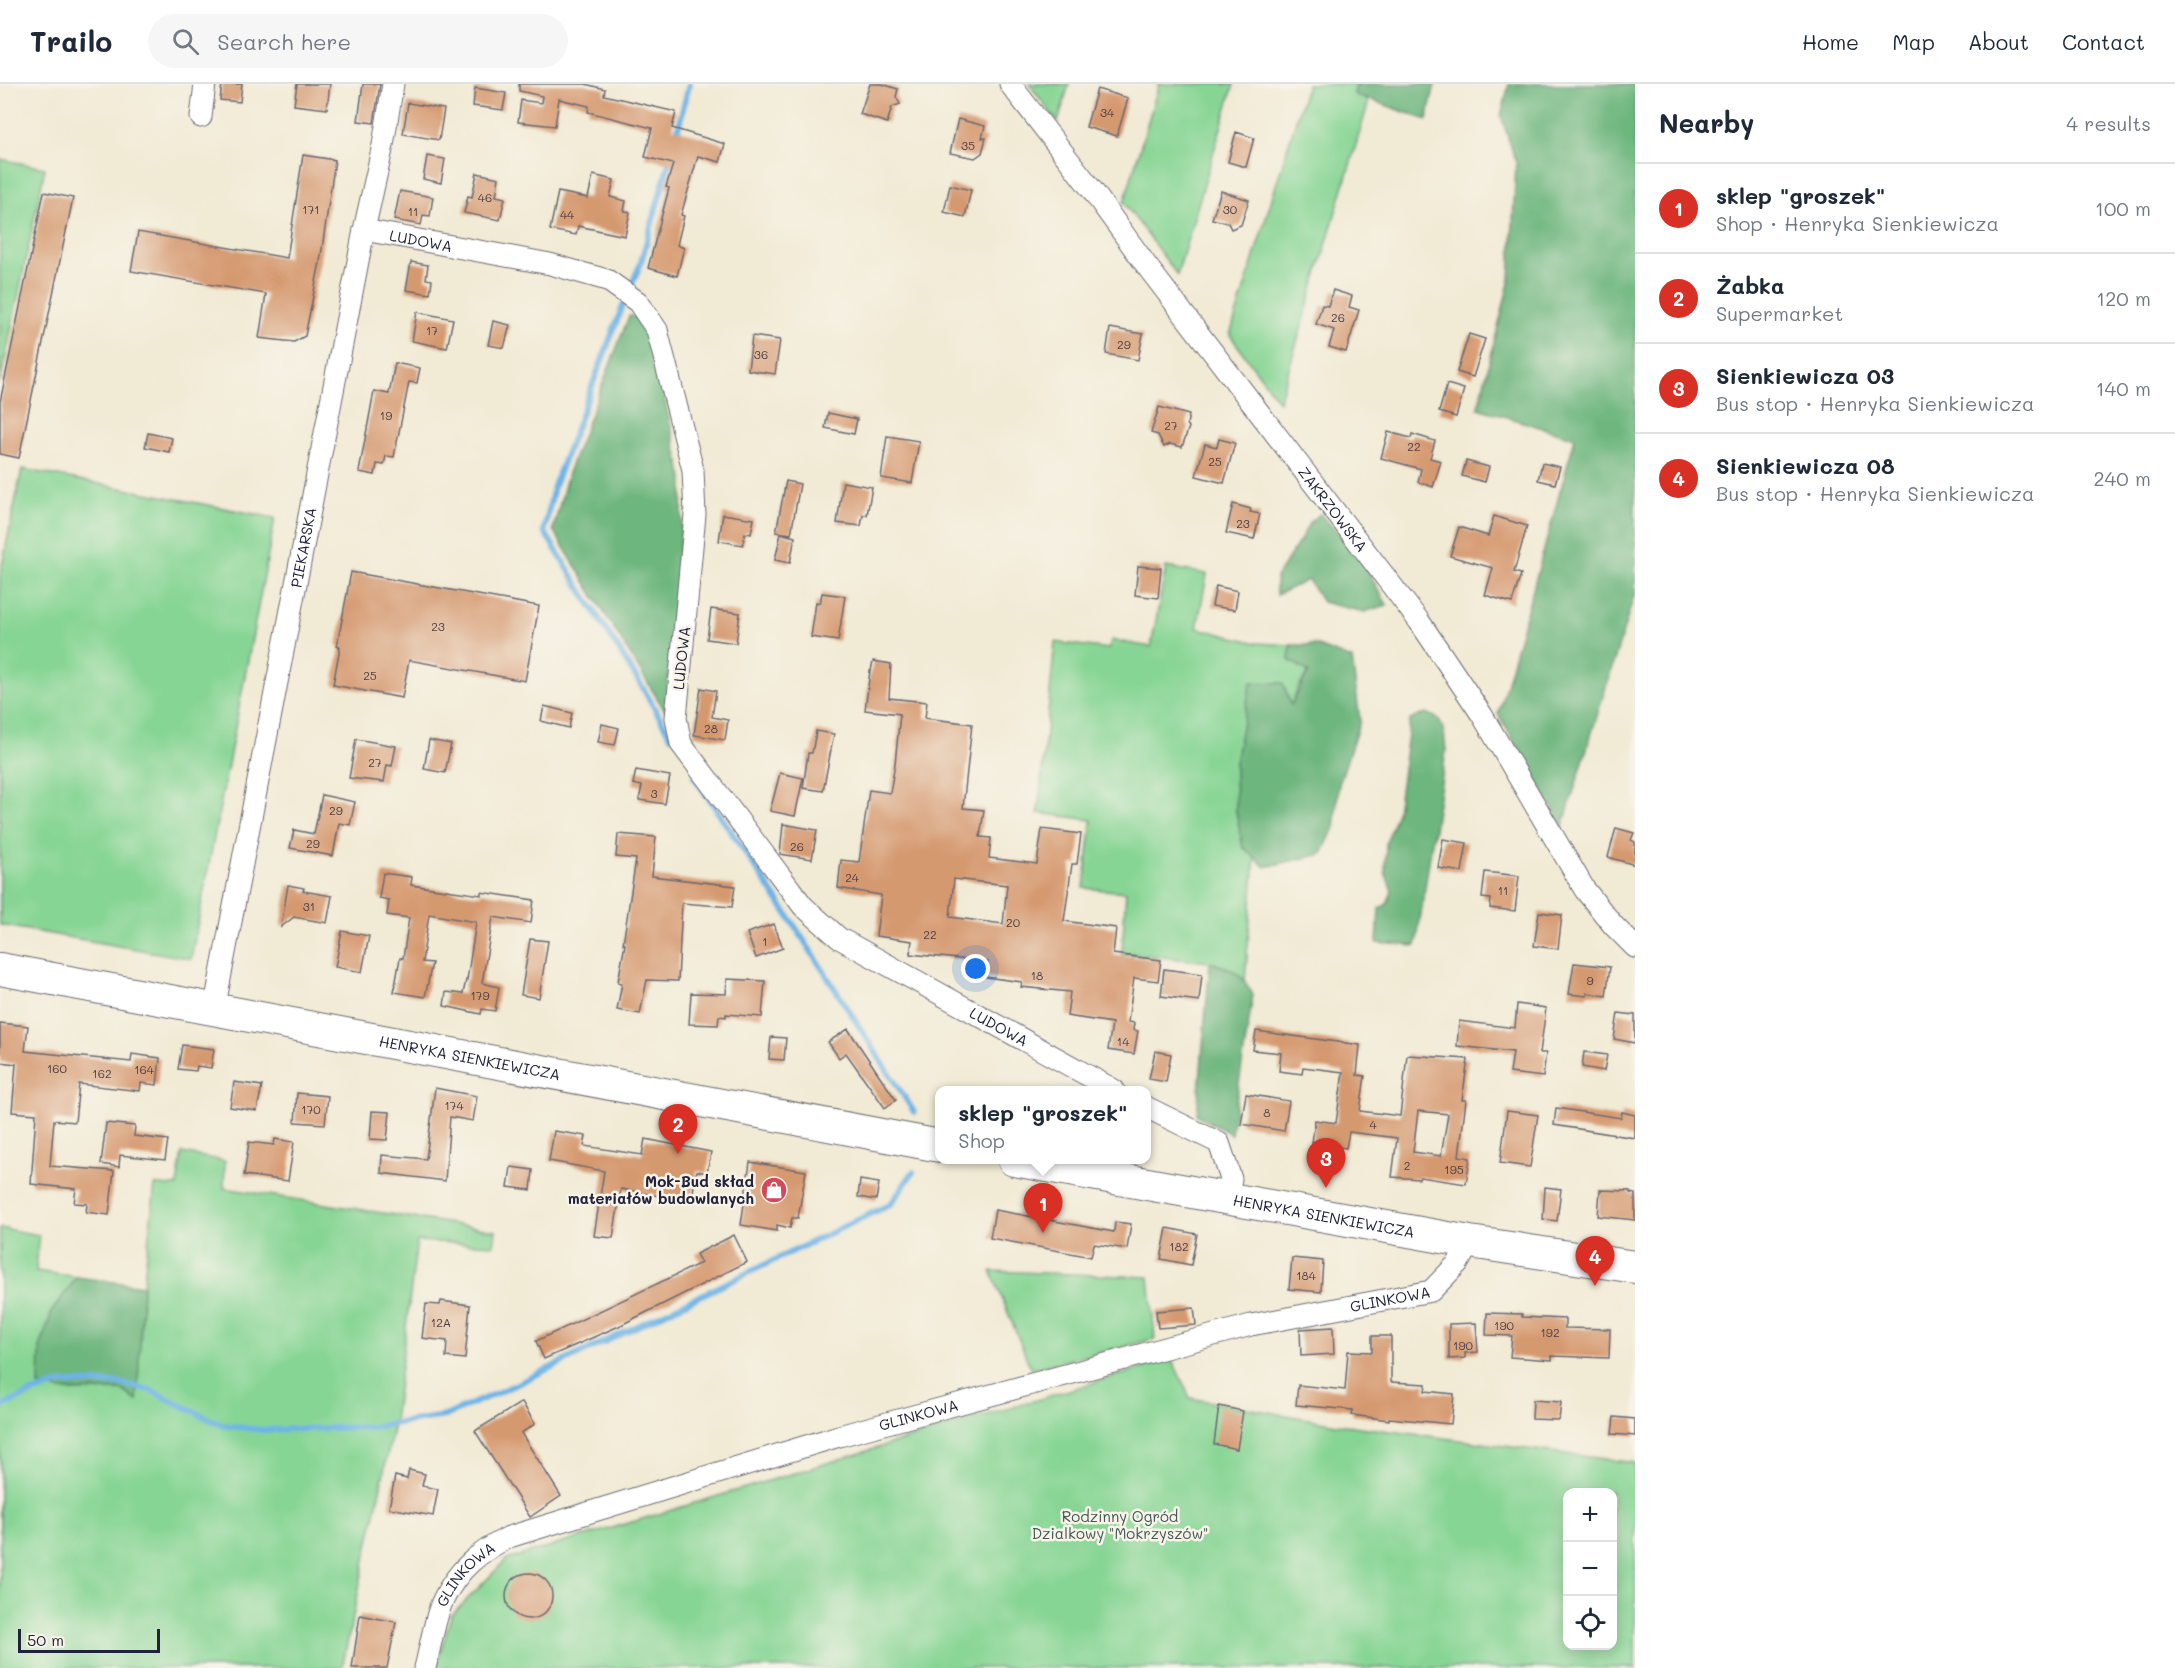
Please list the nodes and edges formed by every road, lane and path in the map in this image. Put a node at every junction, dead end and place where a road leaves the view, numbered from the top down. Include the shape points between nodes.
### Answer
1 (205, 84) edge
2 (393, 84) edge
3 (1010, 84) edge
4 (201, 117) dead end
5 (364, 230) junction
6 (1635, 947) edge
7 (0, 969) edge
8 (214, 1010) junction
9 (1107, 1086) edge
10 (1151, 1109) edge
11 (935, 1145) edge
12 (1062, 1164) edge
13 (1109, 1168) edge
14 (1227, 1198) junction
15 (1470, 1242) junction
16 (1635, 1267) edge
17 (425, 1668) edge

1 - 4 street
2 - 5 street, PIEKARSKA
3 - 6 street, ZAKRZOWSKA via 1419,621 1482,715 1585,890
5 - 8 street, PIEKARSKA
5 - 9 street, LUDOWA via 550,264 607,280 638,302 657,330 693,470 695,515 676,718 681,744 803,906 839,938
7 - 8 main road, HENRYKA SIENKIEWICZA
8 - 11 main road, HENRYKA SIENKIEWICZA
10 - 14 street via 1219,1143 1231,1179
12 - 13 main road, HENRYKA SIENKIEWICZA
13 - 14 main road, HENRYKA SIENKIEWICZA
14 - 15 main road, HENRYKA SIENKIEWICZA
15 - 16 main road, HENRYKA SIENKIEWICZA
15 - 17 street, GLINKOWA via 1458,1263 1431,1292 1239,1328 838,1436 509,1537 485,1549 454,1581 442,1602

